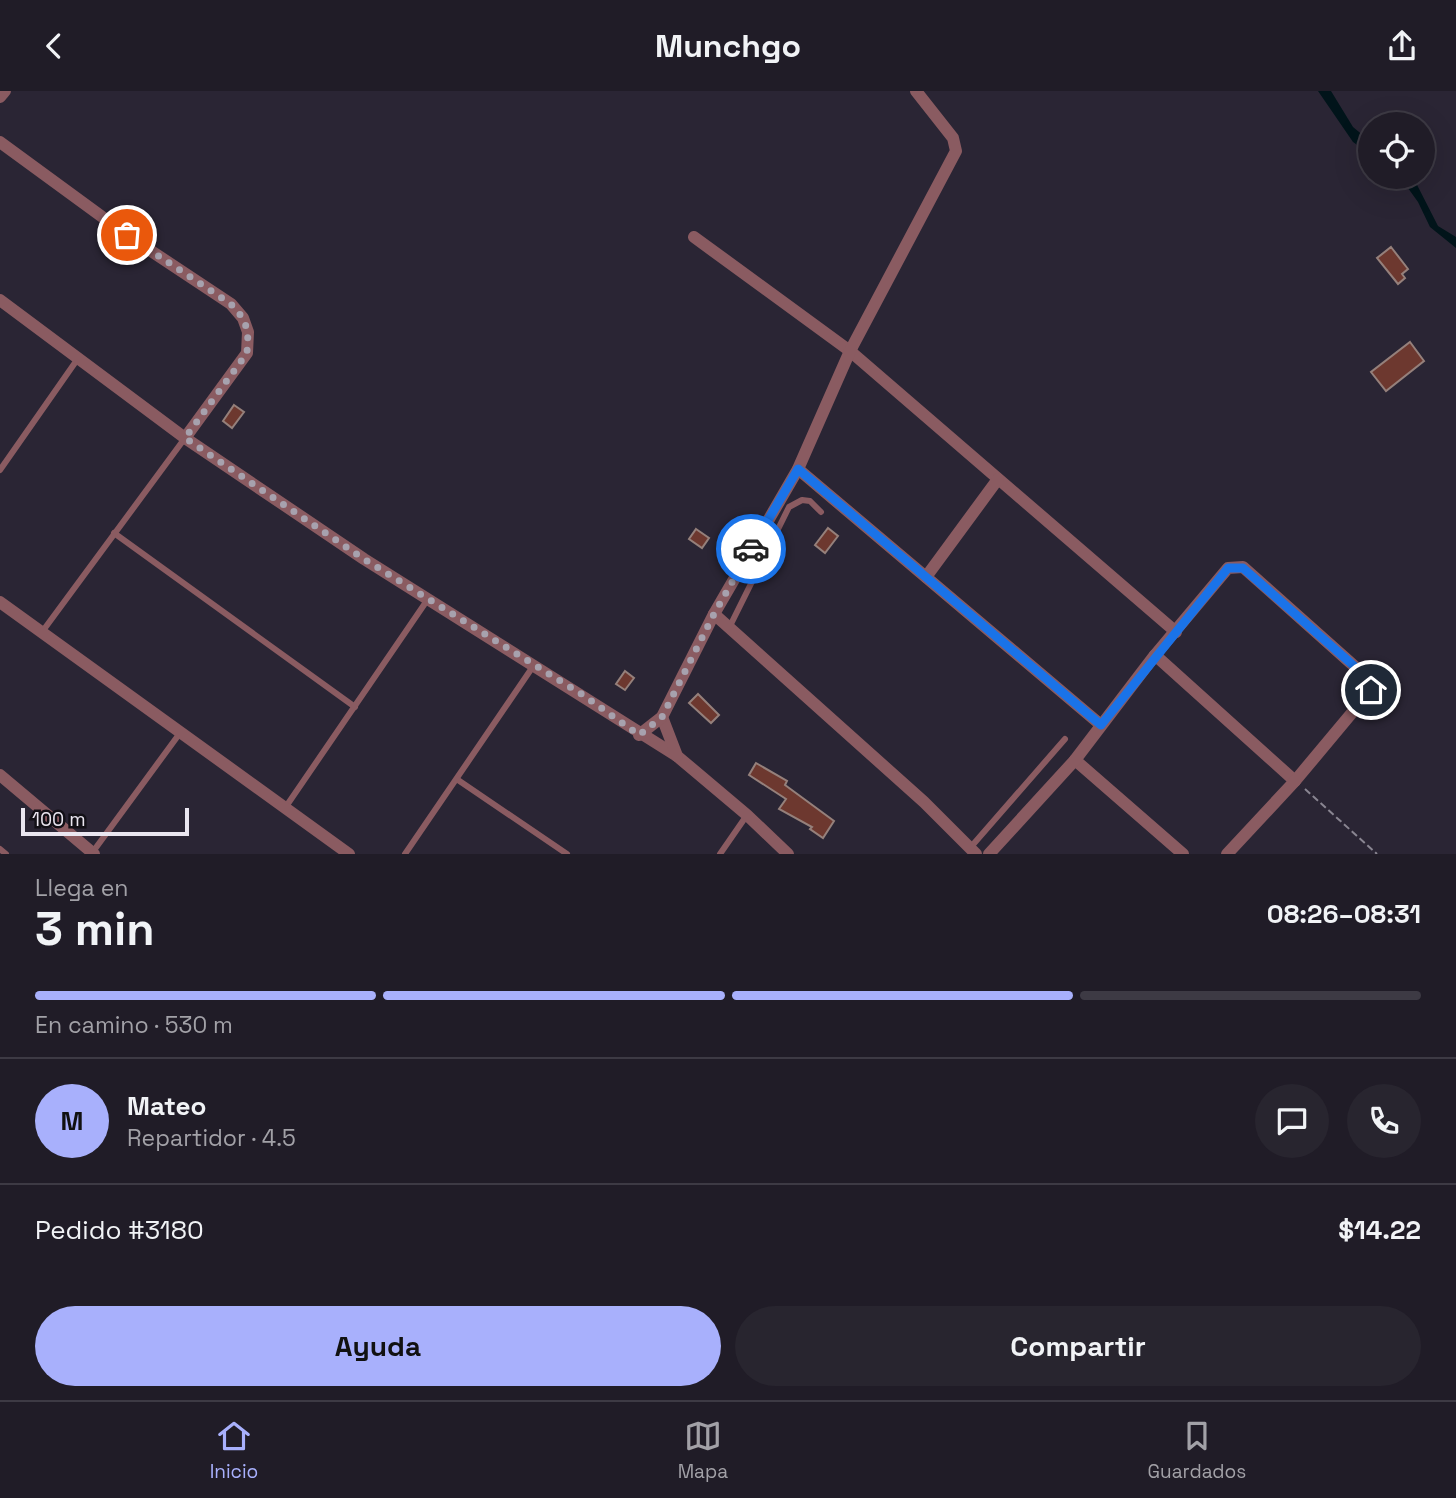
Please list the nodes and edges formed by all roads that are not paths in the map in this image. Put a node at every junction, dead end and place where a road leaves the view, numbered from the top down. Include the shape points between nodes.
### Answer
1 (5, 91) edge
2 (916, 91) edge
3 (0, 97) edge
4 (0, 142) edge
5 (694, 237) dead end
6 (0, 300) edge
7 (850, 351) junction
8 (79, 357) junction
9 (185, 438) junction
10 (798, 469) junction
11 (0, 470) edge
12 (999, 479) junction
13 (821, 512) dead end
14 (114, 533) junction
15 (926, 577) junction
16 (428, 599) junction
17 (0, 602) edge
18 (714, 614) junction
19 (729, 628) junction
20 (42, 632) junction
21 (1176, 632) junction
22 (1155, 655) junction
23 (534, 665) junction
24 (355, 707) junction
25 (662, 717) junction
26 (1101, 725) junction
27 (181, 732) junction
28 (639, 735) junction
29 (1065, 739) dead end
30 (677, 756) junction
31 (1075, 760) junction
32 (0, 775) edge
33 (458, 780) junction
34 (1295, 781) junction
35 (285, 808) junction
36 (747, 815) junction
37 (0, 849) edge
38 (973, 851) edge
39 (93, 853) edge
40 (6, 854) edge
41 (349, 854) edge
42 (405, 854) edge
43 (567, 854) edge
44 (720, 854) edge
45 (788, 854) edge
46 (989, 854) edge
47 (1183, 854) edge
48 (1227, 854) edge

1 - 3 street
2 - 7 street via 953,138 956,151
4 - 9 street via 231,304 243,318 247,353
5 - 7 street
6 - 8 street
7 - 10 street
7 - 12 street
8 - 9 street
8 - 11 lane
9 - 14 lane
9 - 16 street
10 - 15 street
10 - 18 street
12 - 15 street
12 - 21 street
13 - 19 lane via 810,501 789,507
14 - 20 lane
14 - 24 lane
15 - 26 street
16 - 23 street
16 - 24 lane
17 - 20 street
18 - 19 street
18 - 25 street
19 - 38 street
20 - 27 street
21 - 22 street
21 - 34 street via 1228,568 1243,568 1371,681 1367,697
22 - 26 street
22 - 34 street
23 - 28 street
23 - 33 lane
24 - 35 lane
25 - 28 street
25 - 30 street
26 - 31 street
27 - 35 street
27 - 39 lane
28 - 30 street
29 - 38 lane
30 - 36 street
31 - 46 street
31 - 47 street
32 - 39 street
33 - 42 lane
33 - 43 lane
34 - 48 street
35 - 41 street
36 - 44 lane
36 - 45 street
37 - 40 lane

